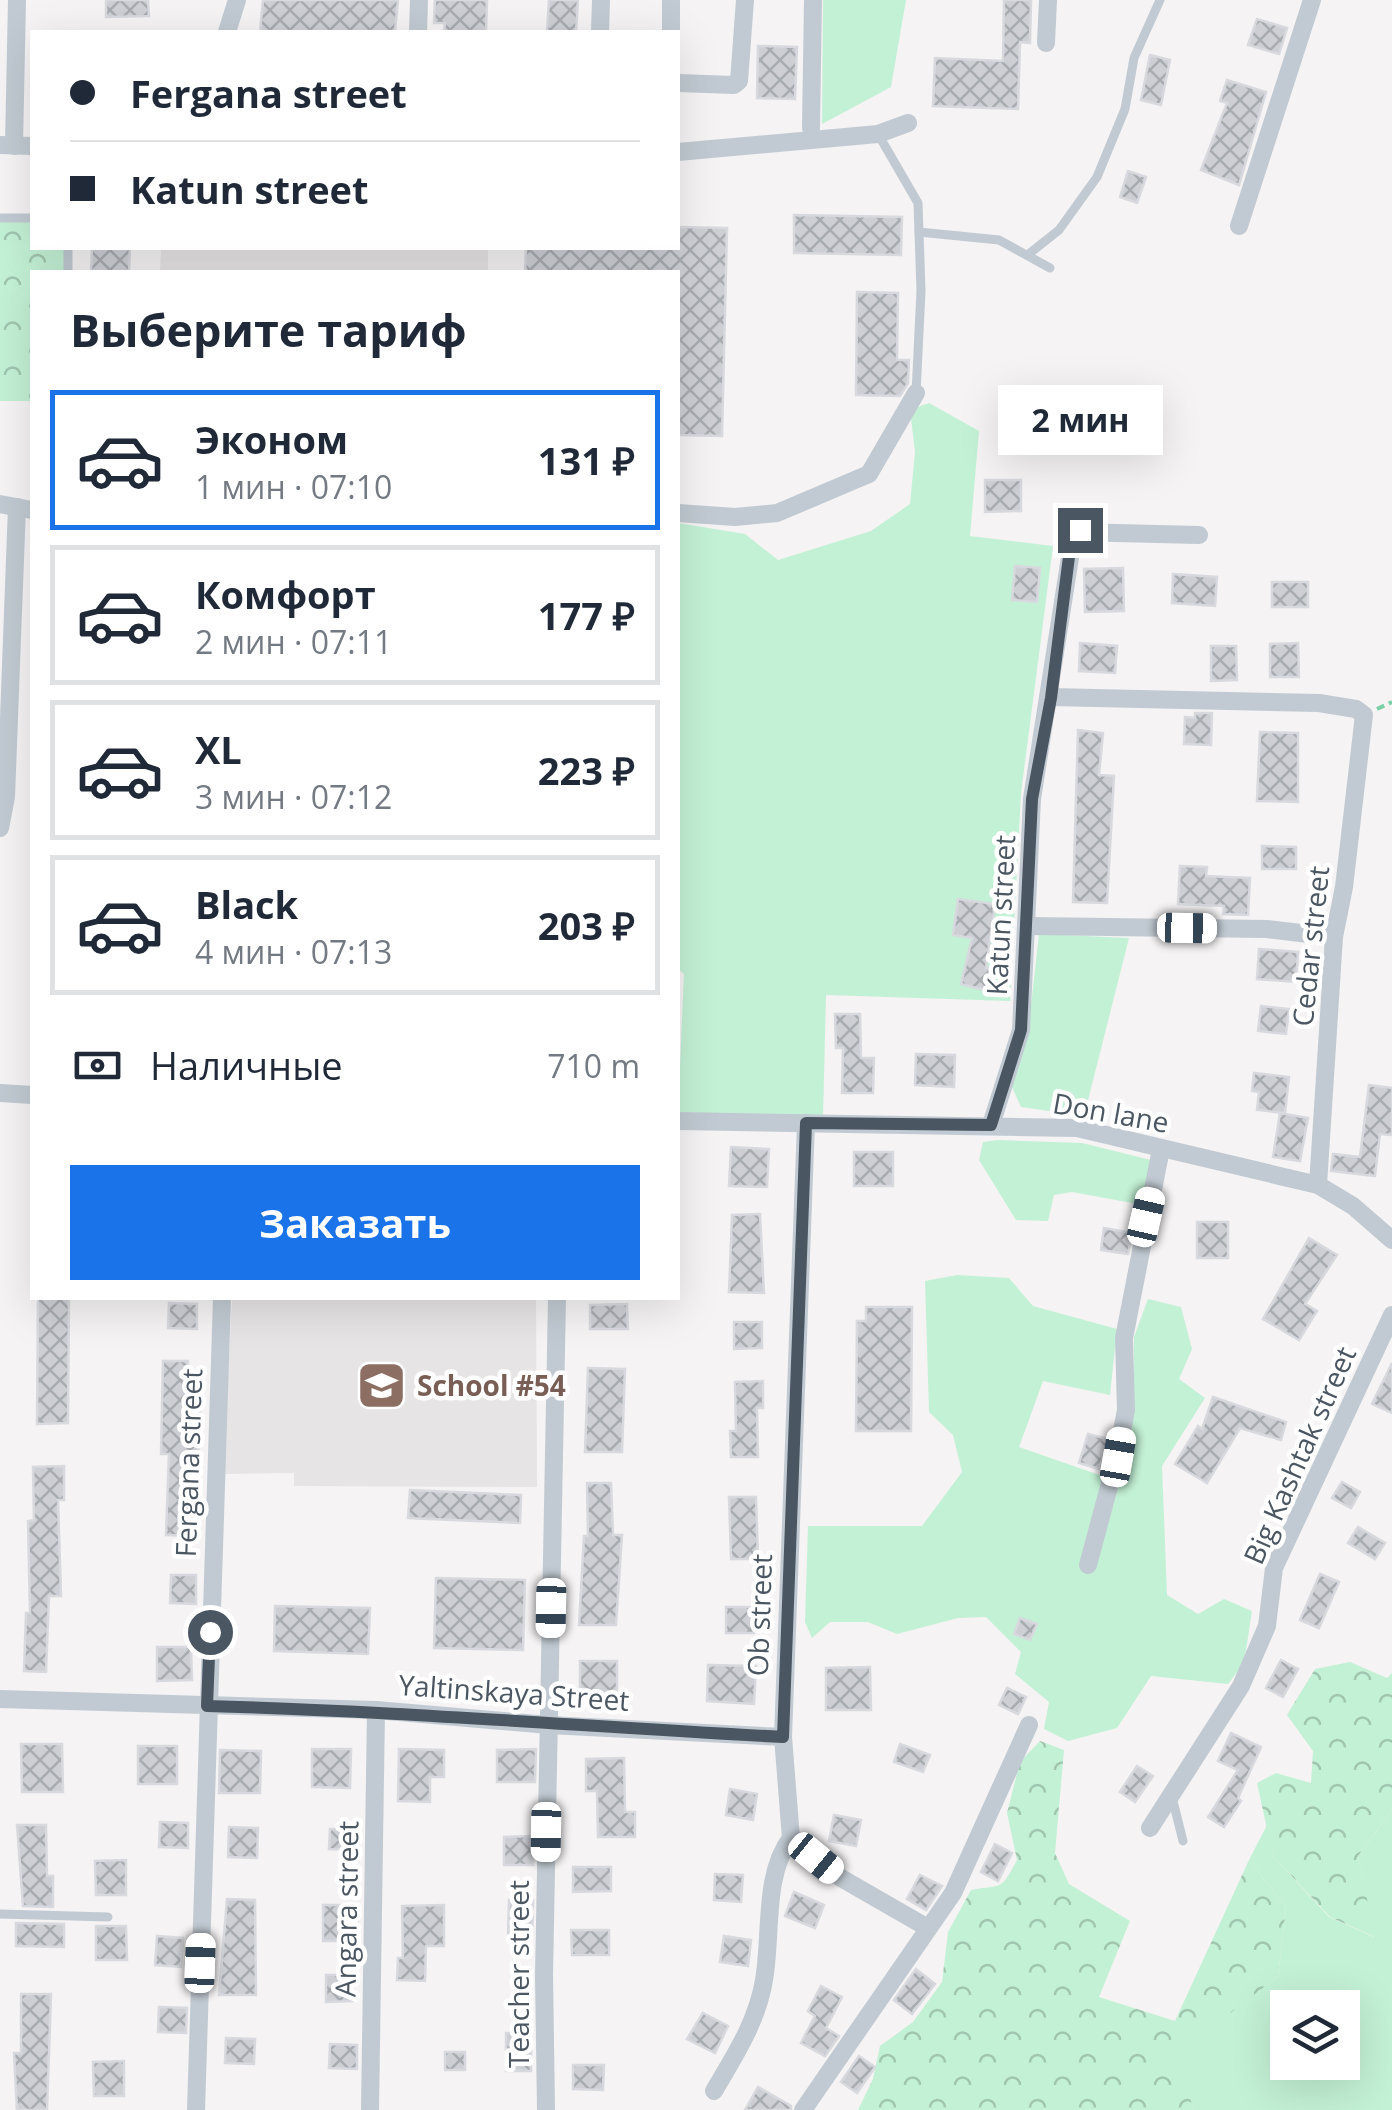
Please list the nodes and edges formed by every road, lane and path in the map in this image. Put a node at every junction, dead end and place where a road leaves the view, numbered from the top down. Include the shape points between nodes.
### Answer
1 (17, 0) edge
2 (237, 0) edge
3 (419, 0) edge
4 (602, 0) edge
5 (671, 0) edge
6 (745, 0) edge
7 (813, 0) edge
8 (1048, 0) edge
9 (1160, 0) edge
10 (1312, 0) edge
11 (228, 30) edge
12 (418, 30) edge
13 (600, 30) edge
14 (671, 30) edge
15 (1046, 43) dead end
16 (680, 83) edge
17 (908, 123) dead end
18 (811, 128) dead end
19 (878, 134) junction
20 (16, 145) edge
21 (680, 152) edge
22 (0, 218) edge
23 (30, 218) edge
24 (1238, 226) dead end
25 (919, 232) junction
26 (1030, 254) junction
27 (1050, 268) dead end
28 (916, 393) joint
29 (16, 507) edge
30 (680, 513) edge
31 (1199, 535) dead end
32 (1051, 698) junction
33 (0, 828) edge
34 (1029, 926) junction
35 (1334, 938) junction
36 (0, 1094) edge
37 (30, 1095) edge
38 (680, 1121) edge
39 (806, 1123) junction
40 (991, 1125) junction
41 (1162, 1149) junction
42 (1318, 1184) junction
43 (1392, 1240) edge
44 (222, 1300) edge
45 (557, 1300) edge
46 (1392, 1315) edge
47 (1088, 1565) dead end
48 (0, 1699) edge
49 (207, 1706) junction
50 (376, 1710) junction
51 (548, 1725) junction
52 (1030, 1725) dead end
53 (783, 1737) junction
54 (1172, 1794) junction
55 (1150, 1828) dead end
56 (791, 1838) junction
57 (1183, 1842) dead end
58 (0, 1914) edge
59 (108, 1917) dead end
60 (928, 1928) junction
61 (714, 2091) dead end
62 (196, 2110) edge
63 (370, 2110) edge
64 (546, 2110) edge
65 (803, 2110) edge

1 - 20 street
2 - 11 street
3 - 12 street
4 - 13 street
5 - 14 street
6 - 16 street via 739,82
7 - 18 street
8 - 15 street
9 - 26 lane via 1134,58 1125,109 1097,177 1059,230
10 - 24 street
17 - 19 street
19 - 21 street
19 - 25 lane via 918,203
22 - 23 lane
25 - 26 lane via 999,240
25 - 28 lane
26 - 27 lane
28 - 30 street via 869,474 777,513
29 - 33 street
31 - 32 street, Katun street via 1080,530 1071,541
32 - 34 street, Katun street via 1032,799
32 - 35 street, Cedar street via 1319,702 1364,715
34 - 35 street via 1266,929
34 - 40 street, Katun street via 1021,1030
35 - 42 street, Cedar street
36 - 37 street
38 - 39 street, Don lane
39 - 40 street, Don lane
39 - 53 street, Ob street
40 - 41 street, Don lane via 1077,1128
41 - 42 street, Don lane
41 - 47 street via 1124,1338 1126,1410 1118,1457
42 - 43 street, Don lane
44 - 49 street, Fergana street
45 - 51 street, Teacher street
46 - 54 street, Big Kashtak street via 1274,1568 1267,1626 1241,1686
48 - 49 street, Yaltinskaya Street
49 - 50 street, Yaltinskaya Street
49 - 62 street, Fergana street
50 - 51 street, Yaltinskaya Street
50 - 63 street, Angara street
51 - 53 street, Yaltinskaya Street
51 - 64 street, Teacher street
52 - 60 street via 952,1893
53 - 56 street, Ob street
54 - 55 street, Big Kashtak street
54 - 57 lane
56 - 60 street via 840,1878
56 - 61 street, Ob street via 778,1856 753,2024
58 - 59 lane
60 - 65 street

